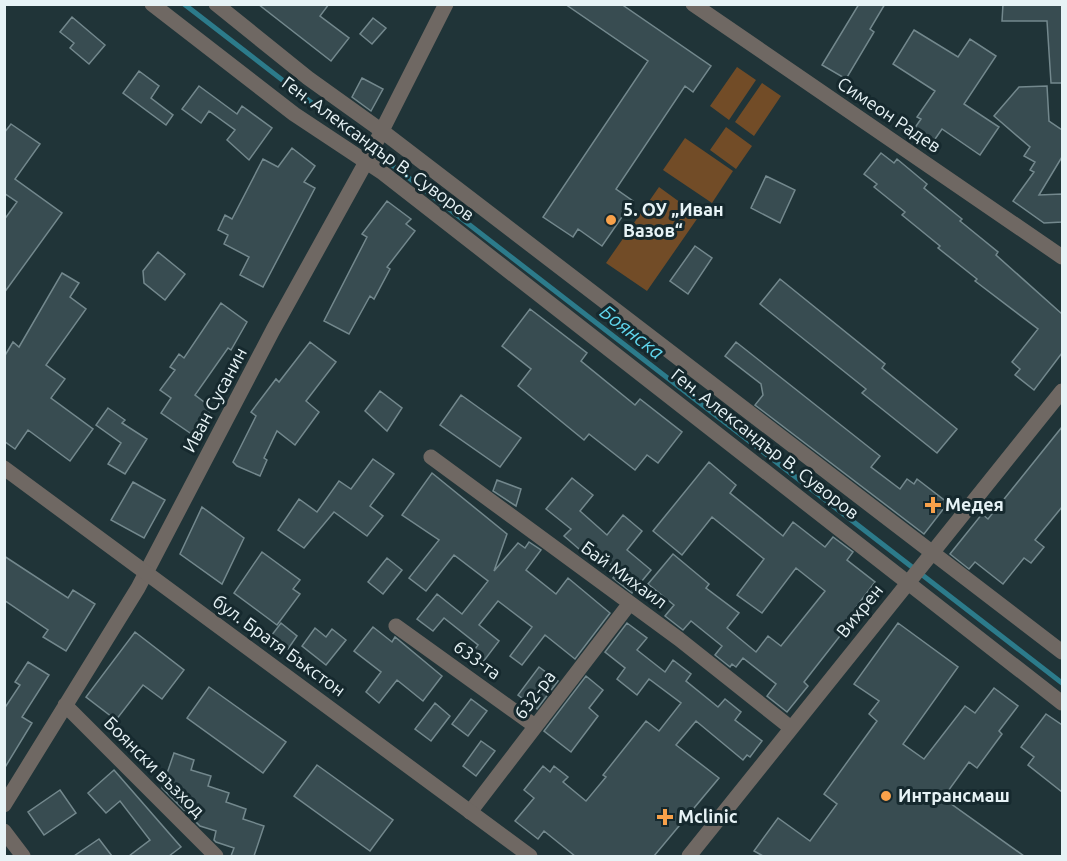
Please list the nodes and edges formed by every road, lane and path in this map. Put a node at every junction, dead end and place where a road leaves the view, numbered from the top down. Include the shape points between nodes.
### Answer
1 (152, 4) edge
2 (216, 4) edge
3 (446, 4) edge
4 (693, 4) edge
5 (382, 131) junction
6 (366, 162) junction
7 (1062, 257) edge
8 (1062, 391) edge
9 (431, 457) dead end
10 (4, 468) edge
11 (932, 551) junction
12 (146, 572) junction
13 (909, 582) junction
14 (630, 603) junction
15 (396, 626) dead end
16 (1062, 652) edge
17 (1062, 704) edge
18 (65, 705) junction
19 (535, 726) junction
20 (791, 728) junction
21 (4, 805) edge
22 (470, 812) junction
23 (4, 831) edge
24 (23, 856) edge
25 (216, 856) edge
26 (530, 856) edge
27 (689, 856) edge

1 - 6 street, Ген. Александър В. Суворов via 294,114
2 - 5 street, Ген. Александър В. Суворов
3 - 5 street, Иван Сусанин
4 - 7 street, Симеон Радев
5 - 6 street, Иван Сусанин
5 - 11 street, Ген. Александър В. Суворов
6 - 12 street, Иван Сусанин
6 - 13 street, Ген. Александър В. Суворов
8 - 11 street, Вихрен
9 - 14 street, Бай Михаил
10 - 12 street, бул. Братя Бъкстон
11 - 13 street, Вихрен
11 - 16 street, Ген. Александър В. Суворов
12 - 18 street, Иван Сусанин
12 - 22 street, бул. Братя Бъкстон
13 - 17 street, Ген. Александър В. Суворов
13 - 20 street, Вихрен
14 - 19 street, 632-ра
14 - 20 street, Бай Михаил
15 - 19 street, 633-та
18 - 21 street, Иван Сусанин
18 - 25 street, Боянски възход
19 - 22 street, 632-ра
20 - 27 street, Вихрен
22 - 26 street, бул. Братя Бъкстон
23 - 24 street

